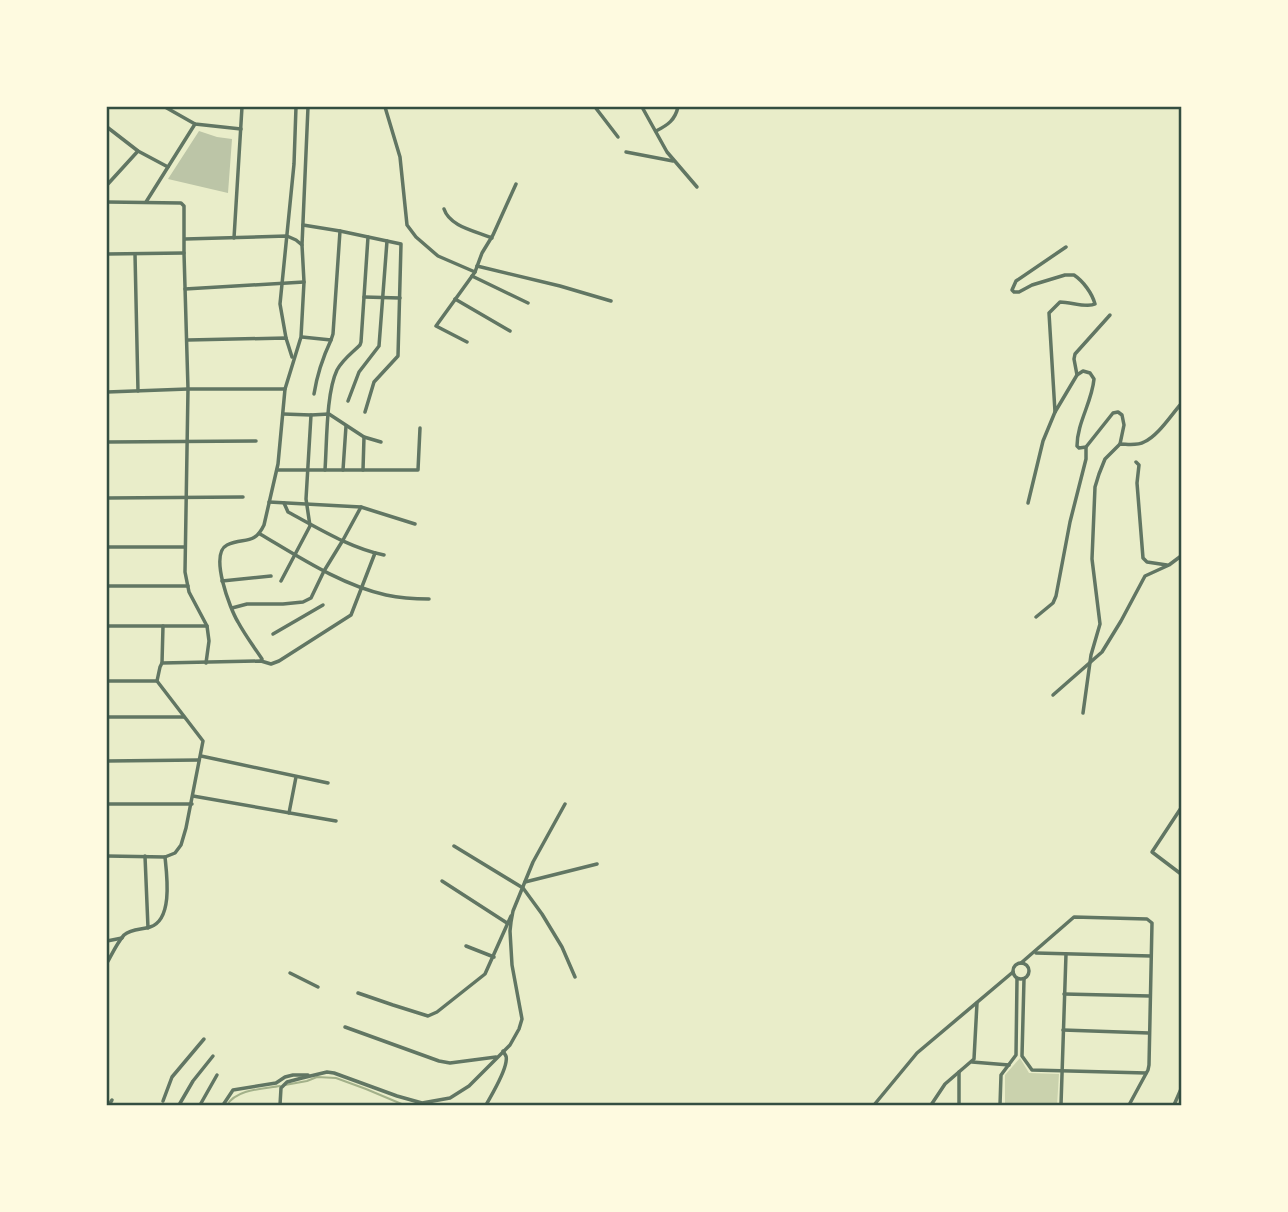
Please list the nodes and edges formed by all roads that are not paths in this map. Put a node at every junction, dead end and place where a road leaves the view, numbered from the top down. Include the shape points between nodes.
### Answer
1 (166, 107) edge
2 (242, 107) edge
3 (296, 107) edge
4 (308, 107) edge
5 (385, 107) edge
6 (595, 107) edge
7 (642, 107) edge
8 (678, 107) edge
9 (195, 124) junction
10 (107, 127) edge
11 (241, 129) junction
12 (656, 131) junction
13 (618, 137) dead end
14 (138, 151) junction
15 (626, 152) dead end
16 (675, 161) junction
17 (168, 167) junction
18 (107, 184) edge
19 (516, 184) dead end
20 (697, 187) dead end
21 (107, 202) edge
22 (146, 202) junction
23 (444, 209) dead end
24 (303, 225) junction
25 (340, 230) junction
26 (287, 236) junction
27 (368, 237) junction
28 (492, 237) junction
29 (234, 238) junction
30 (185, 239) junction
31 (387, 241) junction
32 (302, 245) junction
33 (1066, 247) dead end
34 (184, 253) junction
35 (107, 254) edge
36 (135, 254) junction
37 (477, 266) junction
38 (473, 274) junction
39 (304, 282) junction
40 (282, 283) junction
41 (185, 289) junction
42 (364, 297) junction
43 (382, 298) junction
44 (400, 298) junction
45 (455, 299) junction
46 (611, 300) dead end
47 (528, 303) dead end
48 (1110, 315) dead end
49 (510, 331) dead end
50 (301, 337) junction
51 (286, 338) junction
52 (187, 340) junction
53 (331, 340) junction
54 (467, 342) dead end
55 (293, 359) junction
56 (1077, 374) junction
57 (188, 389) junction
58 (285, 389) junction
59 (138, 391) junction
60 (107, 392) edge
61 (314, 394) dead end
62 (348, 401) dead end
63 (1181, 404) edge
64 (365, 412) dead end
65 (1055, 412) junction
66 (283, 414) junction
67 (329, 414) junction
68 (311, 415) junction
69 (346, 425) junction
70 (420, 428) dead end
71 (364, 437) junction
72 (107, 442) edge
73 (187, 442) junction
74 (256, 442) dead end
75 (381, 442) dead end
76 (1120, 444) junction
77 (1086, 447) junction
78 (1136, 462) dead end
79 (277, 470) junction
80 (307, 470) junction
81 (325, 470) junction
82 (342, 470) junction
83 (363, 470) junction
84 (187, 497) junction
85 (243, 497) dead end
86 (107, 498) edge
87 (269, 502) junction
88 (285, 503) junction
89 (1028, 503) dead end
90 (306, 504) junction
91 (361, 507) junction
92 (310, 524) junction
93 (415, 524) dead end
94 (260, 534) junction
95 (343, 540) junction
96 (107, 547) edge
97 (186, 547) junction
98 (375, 553) junction
99 (296, 555) junction
100 (384, 555) dead end
101 (1181, 556) edge
102 (1169, 565) junction
103 (324, 570) junction
104 (271, 576) dead end
105 (222, 581) junction
106 (281, 581) dead end
107 (107, 586) edge
108 (188, 586) junction
109 (362, 587) junction
110 (429, 599) dead end
111 (323, 605) dead end
112 (232, 608) junction
113 (1036, 617) dead end
114 (107, 626) edge
115 (163, 626) junction
116 (207, 626) junction
117 (273, 634) dead end
118 (261, 662) junction
119 (162, 663) junction
120 (206, 663) junction
121 (1090, 664) junction
122 (107, 681) edge
123 (157, 681) junction
124 (1053, 695) dead end
125 (1083, 713) dead end
126 (107, 717) edge
127 (184, 717) junction
128 (200, 758) junction
129 (107, 761) edge
130 (297, 776) junction
131 (328, 783) dead end
132 (193, 796) junction
133 (107, 804) edge
134 (192, 804) junction
135 (565, 804) dead end
136 (1181, 808) edge
137 (289, 813) junction
138 (336, 821) dead end
139 (454, 846) dead end
140 (107, 856) edge
141 (145, 856) junction
142 (165, 857) junction
143 (597, 864) dead end
144 (1181, 874) edge
145 (442, 881) dead end
146 (525, 882) junction
147 (523, 888) junction
148 (513, 911) junction
149 (507, 923) junction
150 (148, 928) junction
151 (122, 938) junction
152 (107, 941) edge
153 (466, 946) dead end
154 (1034, 953) junction
155 (1066, 954) junction
156 (1152, 956) junction
157 (494, 957) junction
158 (107, 963) edge
159 (1021, 963) junction
160 (1013, 972) junction
161 (290, 973) dead end
162 (575, 977) dead end
163 (1017, 979) junction
164 (1024, 979) junction
165 (318, 987) dead end
166 (358, 993) dead end
167 (1064, 994) junction
168 (1150, 996) junction
169 (977, 1001) junction
170 (345, 1027) dead end
171 (1063, 1030) junction
172 (1150, 1033) junction
173 (204, 1039) dead end
174 (503, 1051) junction
175 (213, 1056) dead end
176 (498, 1057) junction
177 (970, 1062) junction
178 (1009, 1065) junction
179 (960, 1071) junction
180 (1062, 1071) junction
181 (1146, 1073) junction
182 (217, 1074) dead end
183 (312, 1076) junction
184 (1181, 1089) edge
185 (113, 1100) dead end
186 (163, 1101) dead end
187 (422, 1103) junction
188 (109, 1105) edge
189 (179, 1105) edge
190 (200, 1105) edge
191 (223, 1105) edge
192 (280, 1105) edge
193 (429, 1105) edge
194 (485, 1105) edge
195 (876, 1105) edge
196 (931, 1105) edge
197 (960, 1105) edge
198 (1000, 1105) edge
199 (1061, 1105) edge
200 (1129, 1105) edge
201 (1174, 1105) edge

1 - 9 street
2 - 11 street
3 - 26 street
4 - 24 street
5 - 38 street via 400,157 407,225 438,256
6 - 13 street
7 - 12 street
8 - 12 street via 667,126
9 - 11 street
9 - 17 street
10 - 14 street
11 - 29 street
12 - 16 street
14 - 17 street
14 - 18 street
15 - 16 street
16 - 20 street
17 - 22 street
19 - 28 street
21 - 22 street
22 - 30 street via 183,204
23 - 28 street via 451,220
24 - 25 street
24 - 32 street
25 - 27 street
25 - 53 street
26 - 29 street
26 - 32 street
26 - 40 street
27 - 31 street
27 - 42 street
28 - 37 street
29 - 30 street
30 - 34 street
31 - 43 street
31 - 44 street via 401,244
32 - 39 street
33 - 65 street via 1016,281 1012,290 1019,292 1074,275 1094,300 1092,306 1060,302 1049,313
34 - 36 street
34 - 41 street
35 - 36 street
36 - 59 street
37 - 38 street
37 - 46 street
38 - 45 street
38 - 47 street
39 - 40 street
39 - 50 street
40 - 41 street
40 - 51 street via 279,304
41 - 52 street
42 - 43 street
42 - 67 street via 360,345 336,372
43 - 44 street
43 - 62 street via 379,346 359,372
44 - 64 street via 398,356 374,382
45 - 49 street
45 - 54 street via 436,326
48 - 56 street via 1075,354
50 - 53 street
50 - 55 street
51 - 52 street
51 - 55 street
52 - 57 street
53 - 61 street
55 - 58 street
56 - 65 street
56 - 77 street via 1090,373 1094,379 1077,442 1079,448
57 - 58 street
57 - 59 street
57 - 73 street
58 - 66 street
59 - 60 street
63 - 76 street via 1144,442
65 - 89 street
66 - 68 street
66 - 79 street
67 - 68 street
67 - 69 street
67 - 81 street
68 - 80 street
69 - 71 street
69 - 82 street
70 - 83 street via 418,470
71 - 75 street
71 - 83 street
72 - 73 street
73 - 74 street
73 - 84 street
76 - 77 street via 1124,425 1118,412
76 - 121 street via 1105,459 1095,487 1092,559 1100,624
77 - 113 street via 1056,596
78 - 102 street via 1143,558
79 - 80 street
79 - 87 street
80 - 81 street
80 - 90 street
81 - 82 street
82 - 83 street
84 - 85 street
84 - 86 street
84 - 97 street
87 - 88 street
87 - 94 street
88 - 90 street
88 - 92 street via 288,512
90 - 91 street
90 - 92 street
91 - 93 street
91 - 95 street
92 - 95 street
92 - 99 street
94 - 99 street
94 - 105 street via 222,550
95 - 98 street
95 - 103 street
96 - 97 street
97 - 108 street
98 - 100 street
98 - 109 street
99 - 103 street
99 - 106 street
101 - 102 street
102 - 121 street via 1142,580 1102,652
103 - 109 street
103 - 112 street via 311,598 303,602
104 - 105 street
105 - 112 street
107 - 108 street
108 - 116 street
109 - 110 street
109 - 118 street via 351,615 279,661
111 - 117 street
112 - 118 street
114 - 115 street
115 - 116 street
115 - 119 street
116 - 120 street
118 - 120 street
119 - 120 street
119 - 123 street
121 - 124 street
121 - 125 street
122 - 123 street
123 - 127 street
126 - 127 street
127 - 128 street via 202,738
128 - 129 street
128 - 130 street
128 - 132 street
130 - 131 street
130 - 137 street
132 - 134 street
132 - 137 street
133 - 134 street
134 - 142 street via 181,845
135 - 146 street
136 - 144 street via 1152,852
137 - 138 street
139 - 147 street
140 - 141 street
141 - 142 street
141 - 150 street
142 - 150 street via 162,919
143 - 146 street
145 - 149 street
146 - 147 street
147 - 148 street
147 - 162 street via 562,947
148 - 149 street
148 - 174 street via 512,965 522,1019 515,1038
149 - 157 street
150 - 151 street via 133,929
151 - 152 street
151 - 158 street
153 - 157 street
154 - 155 street
154 - 156 street via 1074,917 1123,918 1151,920
154 - 159 street
155 - 156 street
155 - 167 street
156 - 168 street
157 - 166 street via 485,974 428,1016
159 - 160 street
159 - 164 street via 1029,970
160 - 163 street
160 - 169 street
161 - 165 street
163 - 164 street
163 - 178 street via 1016,1055
164 - 180 street via 1022,1056 1032,1070
167 - 168 street
167 - 171 street
168 - 172 street
169 - 177 street via 974,1059
169 - 195 street via 917,1053
170 - 176 street via 439,1061
171 - 172 street
171 - 180 street
172 - 181 street
173 - 186 street via 172,1077
174 - 176 street
174 - 194 street via 506,1063
175 - 189 street
176 - 187 street via 457,1095
177 - 178 street
177 - 179 street
178 - 198 street via 1001,1075
179 - 196 street
179 - 197 street
180 - 181 street
180 - 199 street
181 - 200 street
182 - 190 street
183 - 187 street via 334,1073
183 - 191 street via 293,1074 276,1083 233,1090
183 - 192 street via 287,1082 281,1088
184 - 201 street
185 - 188 street
187 - 193 street

